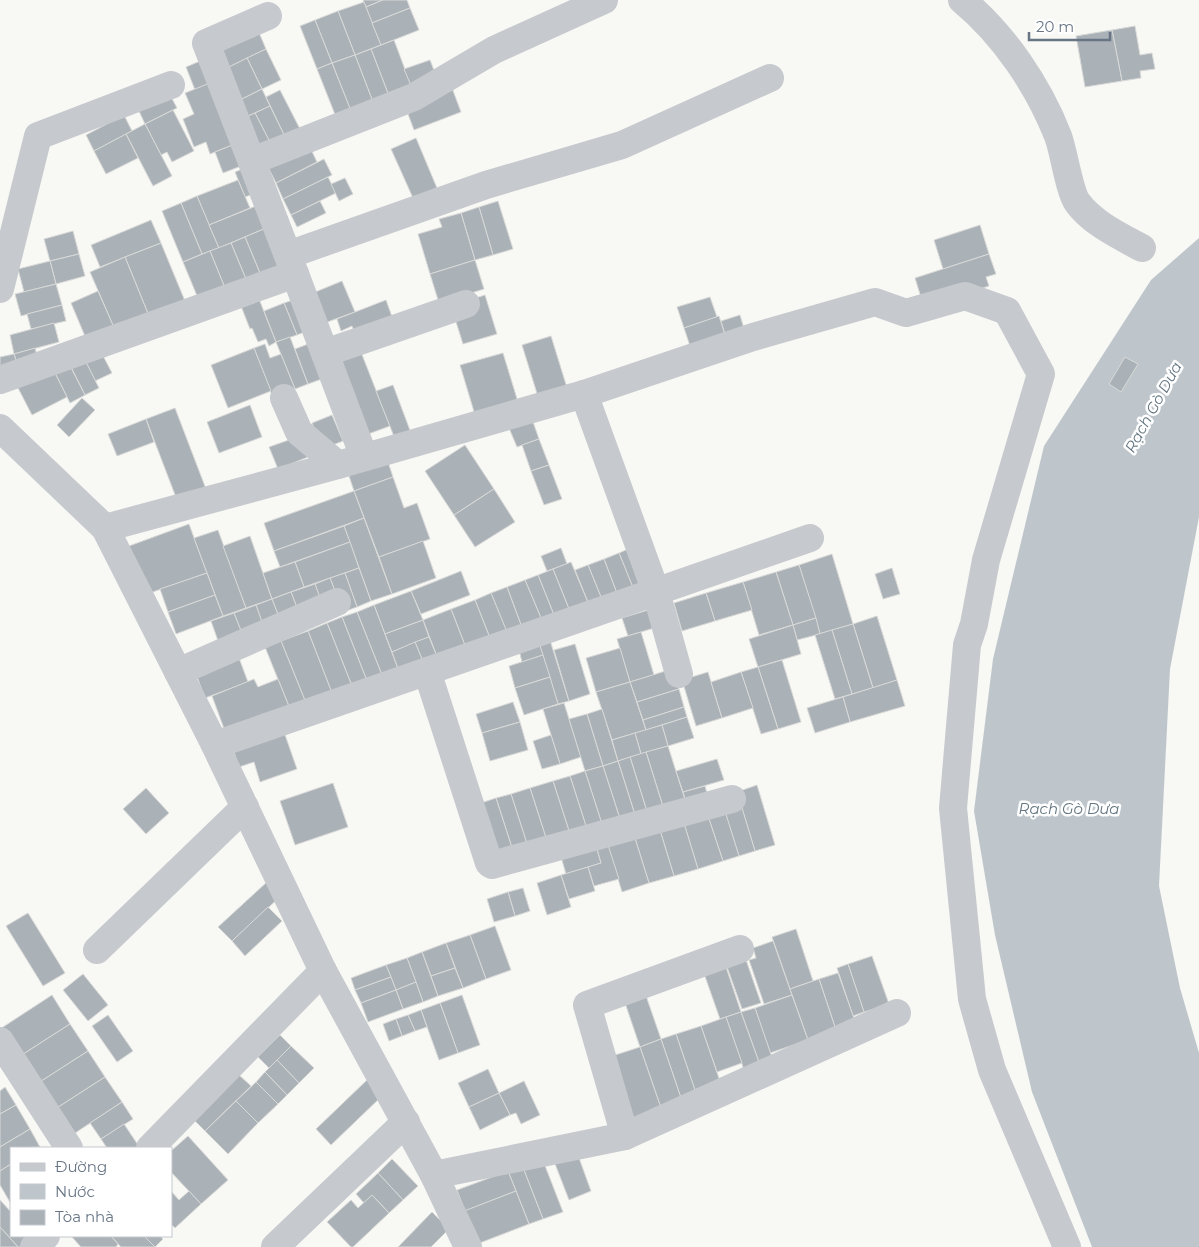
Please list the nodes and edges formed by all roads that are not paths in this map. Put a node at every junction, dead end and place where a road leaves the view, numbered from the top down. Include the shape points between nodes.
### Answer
1 (604, 0) edge
2 (962, 0) edge
3 (268, 16) dead end
4 (770, 78) dead end
5 (171, 85) dead end
6 (252, 161) junction
7 (1142, 248) dead end
8 (292, 264) junction
9 (0, 289) edge
10 (466, 304) dead end
11 (324, 353) junction
12 (0, 380) edge
13 (584, 394) junction
14 (284, 398) dead end
15 (0, 428) edge
16 (364, 456) junction
17 (338, 466) junction
18 (105, 528) junction
19 (810, 538) dead end
20 (656, 592) junction
21 (337, 602) dead end
22 (427, 671) junction
23 (178, 672) junction
24 (679, 674) dead end
25 (215, 745) junction
26 (732, 799) dead end
27 (245, 808) junction
28 (740, 949) dead end
29 (97, 950) dead end
30 (323, 971) junction
31 (897, 1012) dead end
32 (0, 1041) edge
33 (406, 1122) junction
34 (625, 1136) junction
35 (67, 1147) edge
36 (151, 1147) edge
37 (434, 1175) junction
38 (45, 1237) edge
39 (465, 1246) edge
40 (34, 1247) edge
41 (275, 1247) edge
42 (1067, 1247) edge

1 - 6 street via 494,50 414,97
2 - 7 street via 982,17 1027,75 1058,136 1077,201 1104,226
3 - 6 street via 206,43
4 - 8 street via 622,145 486,185
5 - 9 street via 38,136
6 - 8 street
8 - 11 street
8 - 12 street
10 - 11 street
11 - 16 street
13 - 16 street
13 - 20 street
13 - 42 street via 753,337 875,302 906,312 965,296 1007,311 1041,374 986,560 968,646 953,808 972,999 992,1070
14 - 17 street via 299,432
15 - 18 street
16 - 17 street
17 - 18 street
18 - 23 street
19 - 20 street
20 - 22 street
20 - 24 street
21 - 23 street
22 - 25 street
22 - 26 street via 492,865
23 - 25 street
25 - 27 street
27 - 29 street
27 - 30 street
28 - 34 street via 587,1005
30 - 33 street
30 - 36 street
31 - 34 street
32 - 35 street
33 - 37 street
33 - 41 street
34 - 37 street
37 - 39 street
38 - 40 street

